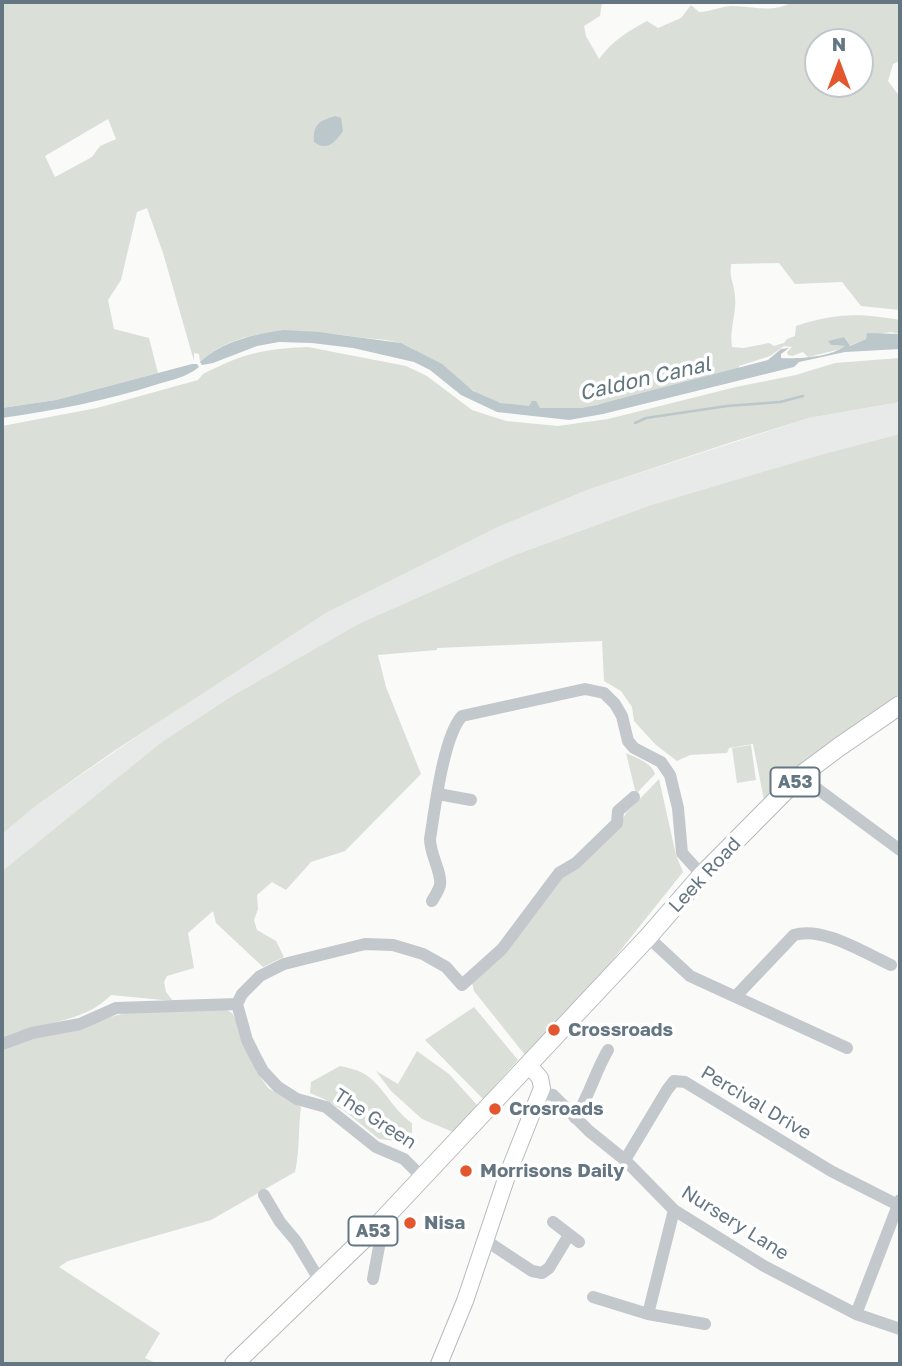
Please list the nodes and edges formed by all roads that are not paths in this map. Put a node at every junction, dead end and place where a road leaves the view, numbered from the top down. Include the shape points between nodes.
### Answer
1 (900, 705) edge
2 (800, 776) junction
3 (438, 794) junction
4 (634, 797) dead end
5 (471, 800) dead end
6 (900, 850) edge
7 (702, 875) junction
8 (432, 901) dead end
9 (648, 937) junction
10 (891, 965) dead end
11 (736, 996) junction
12 (237, 1004) junction
13 (2, 1044) edge
14 (847, 1048) dead end
15 (608, 1050) dead end
16 (528, 1064) junction
17 (514, 1080) junction
18 (538, 1096) junction
19 (575, 1118) junction
20 (625, 1160) junction
21 (423, 1178) junction
22 (269, 1199) dead end
23 (899, 1203) edge
24 (674, 1210) junction
25 (553, 1222) dead end
26 (896, 1223) edge
27 (375, 1228) junction
28 (485, 1240) junction
29 (373, 1279) dead end
30 (320, 1281) junction
31 (593, 1297) dead end
32 (648, 1314) junction
33 (856, 1314) junction
34 (705, 1324) dead end
35 (900, 1329) edge
36 (234, 1364) edge
37 (439, 1364) edge

1 - 2 highway, Leek Road / A53
2 - 6 street
2 - 7 highway, Leek Road / A53
3 - 5 street
3 - 7 street via 456,722 462,716 585,689 604,693 622,716 628,741 662,762 670,775 682,853
3 - 8 street via 430,850 440,886
4 - 12 street via 618,811 617,823 610,831 559,873 502,949 462,985 446,967 423,954 393,945 365,944 284,964 260,976
7 - 9 highway, Leek Road / A53
9 - 11 street via 690,976
9 - 16 highway, Leek Road / A53
10 - 11 street via 824,934 802,933 793,935
11 - 14 street
12 - 13 street via 116,1008 80,1024
12 - 21 street, The Green via 262,1071 278,1087 297,1099 326,1107 376,1147 404,1159
15 - 19 street
16 - 17 highway, A53
16 - 18 main road via 540,1078
17 - 18 main road
17 - 21 highway, A53
18 - 19 street, Nursery Lane via 553,1095
18 - 28 main road
19 - 20 street, Nursery Lane
20 - 23 street, Percival Drive via 667,1090 674,1081 685,1082 831,1171
20 - 24 street, Nursery Lane
21 - 27 highway, A53
22 - 30 street
23 - 26 street
24 - 32 street
24 - 33 street, Nursery Lane via 764,1266
25 - 28 street via 574,1238 542,1273
26 - 33 street
27 - 29 street via 381,1236
27 - 30 highway, A53
28 - 37 main road
30 - 36 highway, A53
31 - 32 street
32 - 34 street
33 - 35 street, Nursery Lane

